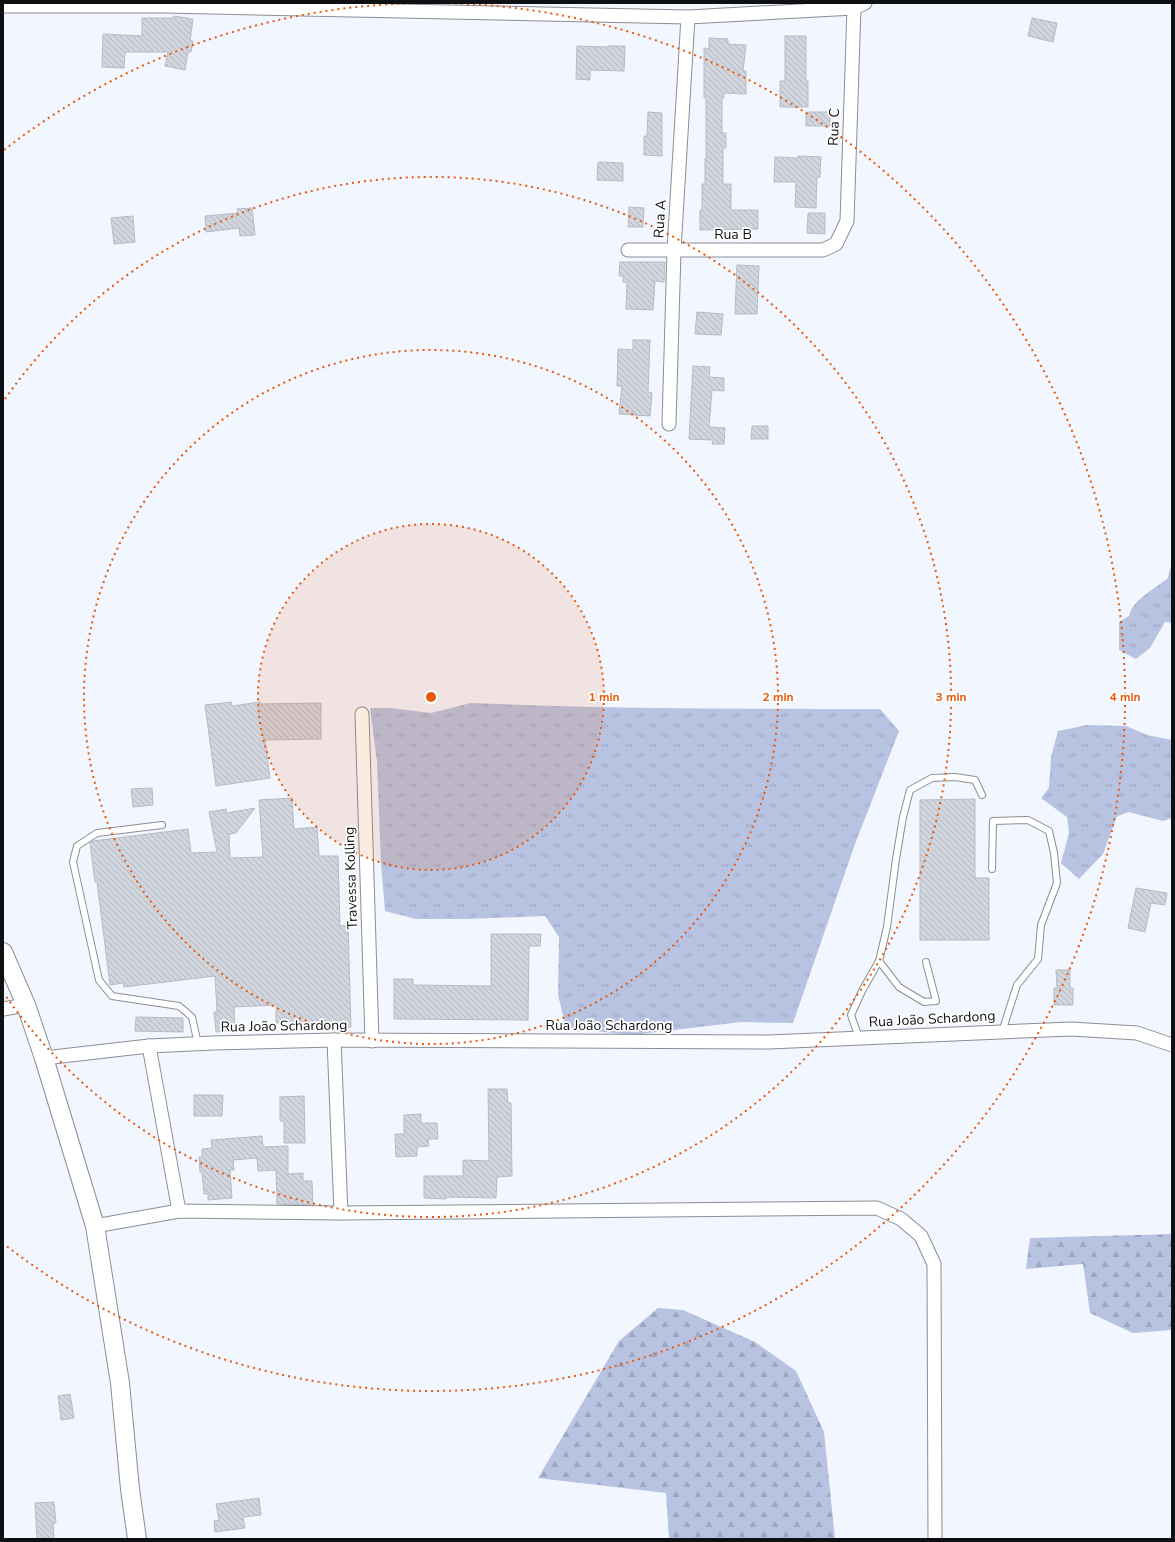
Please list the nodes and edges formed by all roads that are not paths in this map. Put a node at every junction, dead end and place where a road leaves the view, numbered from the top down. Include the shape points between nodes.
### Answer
1 (859, 5) edge
2 (3, 6) edge
3 (834, 6) edge
4 (688, 16) junction
5 (836, 244) joint
6 (628, 250) dead end
7 (674, 250) junction
8 (669, 424) dead end
9 (362, 714) dead end
10 (982, 795) dead end
11 (162, 825) dead end
12 (992, 869) dead end
13 (3, 952) edge
14 (879, 961) junction
15 (926, 962) dead end
16 (26, 1006) junction
17 (3, 1009) edge
18 (1002, 1032) junction
19 (859, 1038) junction
20 (334, 1040) junction
21 (372, 1041) junction
22 (198, 1044) junction
23 (1172, 1044) edge
24 (149, 1046) junction
25 (44, 1058) junction
26 (179, 1211) junction
27 (341, 1213) junction
28 (95, 1226) junction
29 (137, 1539) edge
30 (935, 1539) edge

1 - 3 street
1 - 5 street, Rua C via 847,221
2 - 4 street via 164,6
3 - 4 street
4 - 7 street, Rua A
5 - 7 street, Rua B via 823,250
6 - 7 street, Rua B
7 - 8 street, Rua A
9 - 21 street, Travessa Kolling
10 - 14 lane via 975,780 955,777 932,778 910,790
11 - 22 lane via 97,833 77,846 73,862 99,980 112,996 180,1006 192,1017
12 - 18 lane via 993,821 1028,820 1049,831 1057,884 1041,926 1038,959 1018,985
13 - 16 main road
14 - 15 lane via 899,987 924,1002 936,1001
14 - 19 lane via 851,1015
16 - 17 street
16 - 25 main road
18 - 19 street, Rua João Schardong
18 - 23 street, Rua João Schardong via 1071,1029 1137,1033
19 - 21 street, Rua João Schardong via 769,1042
20 - 21 street, Rua João Schardong
20 - 22 street, Rua João Schardong
20 - 27 street
22 - 24 street, Rua João Schardong
24 - 25 street, Rua João Schardong
24 - 26 street
25 - 28 main road
26 - 27 street
26 - 28 street
27 - 30 street via 877,1208 901,1219 921,1236 934,1264
28 - 29 main road via 120,1383

